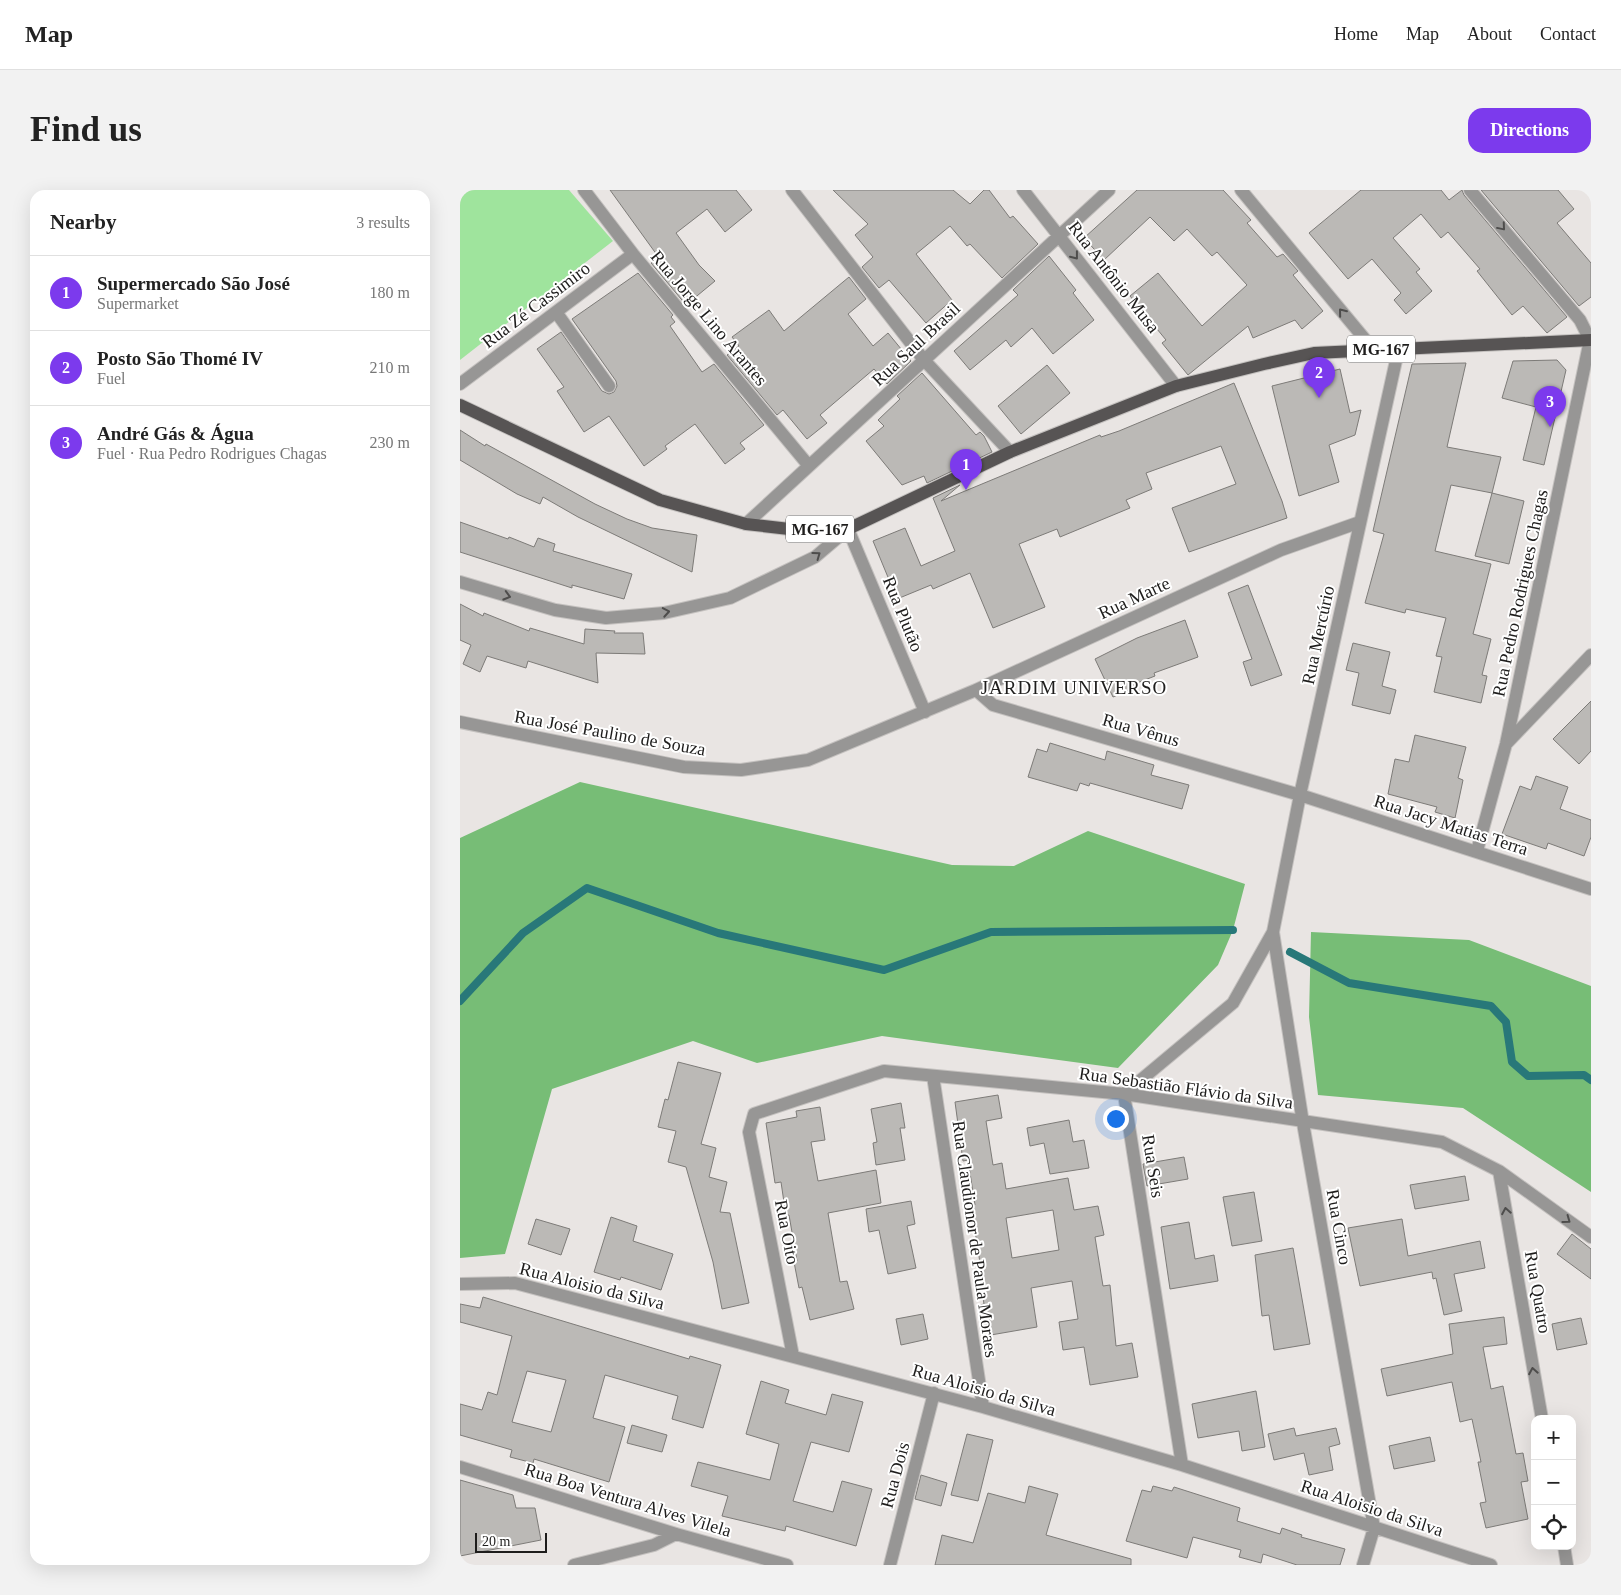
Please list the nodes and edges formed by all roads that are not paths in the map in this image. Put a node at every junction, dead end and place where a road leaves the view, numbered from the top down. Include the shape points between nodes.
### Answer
1 (584, 190) edge
2 (792, 190) edge
3 (1023, 190) edge
4 (1109, 190) edge
5 (1242, 190) edge
6 (1470, 190) edge
7 (1060, 236) junction
8 (633, 254) junction
9 (556, 312) junction
10 (1590, 340) edge
11 (1399, 347) junction
12 (1372, 350) junction
13 (924, 360) junction
14 (460, 384) edge
15 (608, 386) dead end
16 (1176, 386) junction
17 (460, 404) edge
18 (1010, 452) junction
19 (809, 466) junction
20 (1360, 522) junction
21 (746, 524) junction
22 (848, 529) junction
23 (460, 582) edge
24 (1591, 654) edge
25 (976, 690) junction
26 (925, 712) junction
27 (461, 724) edge
28 (1506, 744) junction
29 (1300, 795) junction
30 (1477, 851) junction
31 (1591, 889) edge
32 (1273, 932) junction
33 (933, 1076) junction
34 (1124, 1094) junction
35 (754, 1114) joint
36 (1303, 1123) junction
37 (1499, 1171) junction
38 (1591, 1237) edge
39 (460, 1284) edge
40 (793, 1356) junction
41 (934, 1393) junction
42 (983, 1407) junction
43 (1541, 1415) edge
44 (1182, 1464) junction
45 (460, 1467) edge
46 (1374, 1528) junction
47 (676, 1534) junction
48 (1565, 1550) edge
49 (574, 1565) edge
50 (787, 1565) edge
51 (890, 1565) edge
52 (1363, 1565) edge
53 (1491, 1565) edge
54 (1567, 1565) edge

1 - 8 street, Rua Jorge Lino Arantes
2 - 13 street
3 - 7 street, Rua Antônio Musa
4 - 7 street, Rua Saul Brasil
12 -> 5 street
6 -> 10 street via 1580,320
7 - 13 street, Rua Saul Brasil
7 -> 16 street, Rua Antônio Musa
8 - 9 street, Rua Zé Cassimiro
8 - 19 street, Rua Jorge Lino Arantes
9 - 14 street, Rua Zé Cassimiro
9 - 15 street
10 - 11 main road, MG-167
10 - 28 street, Rua Pedro Rodrigues Chagas
11 - 12 main road, MG-167
11 - 20 street, Rua Mercúrio
12 - 16 main road, MG-167 via 1314,353
13 - 18 street
13 - 19 street, Rua Saul Brasil
16 - 18 main road, MG-167
17 - 21 main road, MG-167 via 660,500
18 - 22 main road, MG-167
19 - 21 street, Rua Saul Brasil
20 - 25 street, Rua Marte via 1281,550
20 - 29 street, Rua Mercúrio
21 - 22 main road, MG-167 via 798,530
23 -> 22 street via 555,610 606,618 664,613 730,598 815,557
22 - 26 street, Rua Plutão
24 - 28 street
25 - 26 street, Rua Marte
25 - 29 street, Rua Vênus via 993,704
26 - 27 street, Rua José Paulino de Souza via 808,760 741,770 684,767
28 - 30 street, Rua Pedro Rodrigues Chagas
29 - 30 street, Rua Jacy Matias Terra
29 - 32 street, Rua Mercúrio
30 - 31 street, Rua Jacy Matias Terra
32 - 34 street via 1233,1002
32 - 36 street, Rua Cinco
33 - 34 street, Rua Sebastião Flávio da Silva
33 - 35 street, Rua Sebastião Flávio da Silva via 884,1071
33 - 42 street, Rua Claudionor de Paula Moraes
34 - 36 street, Rua Sebastião Flávio da Silva
34 - 44 street, Rua Seis
35 - 40 street, Rua Oito via 749,1132
36 - 37 street, Rua Sebastião Flávio da Silva via 1442,1142
36 - 46 street, Rua Cinco
37 -> 38 street, Rua Sebastião Flávio da Silva
43 -> 37 street, Rua Quatro
39 - 40 street, Rua Aloisio da Silva via 515,1283
40 - 41 street, Rua Aloisio da Silva
41 - 42 street, Rua Aloisio da Silva
41 - 51 street, Rua Dois
42 - 44 street, Rua Aloisio da Silva
44 - 46 street, Rua Aloisio da Silva
45 - 47 street, Rua Boa Ventura Alves Vilela
46 - 52 street
46 - 53 street, Rua Aloisio da Silva
47 - 49 street via 654,1545
47 - 50 street, Rua Boa Ventura Alves Vilela
48 - 54 street

